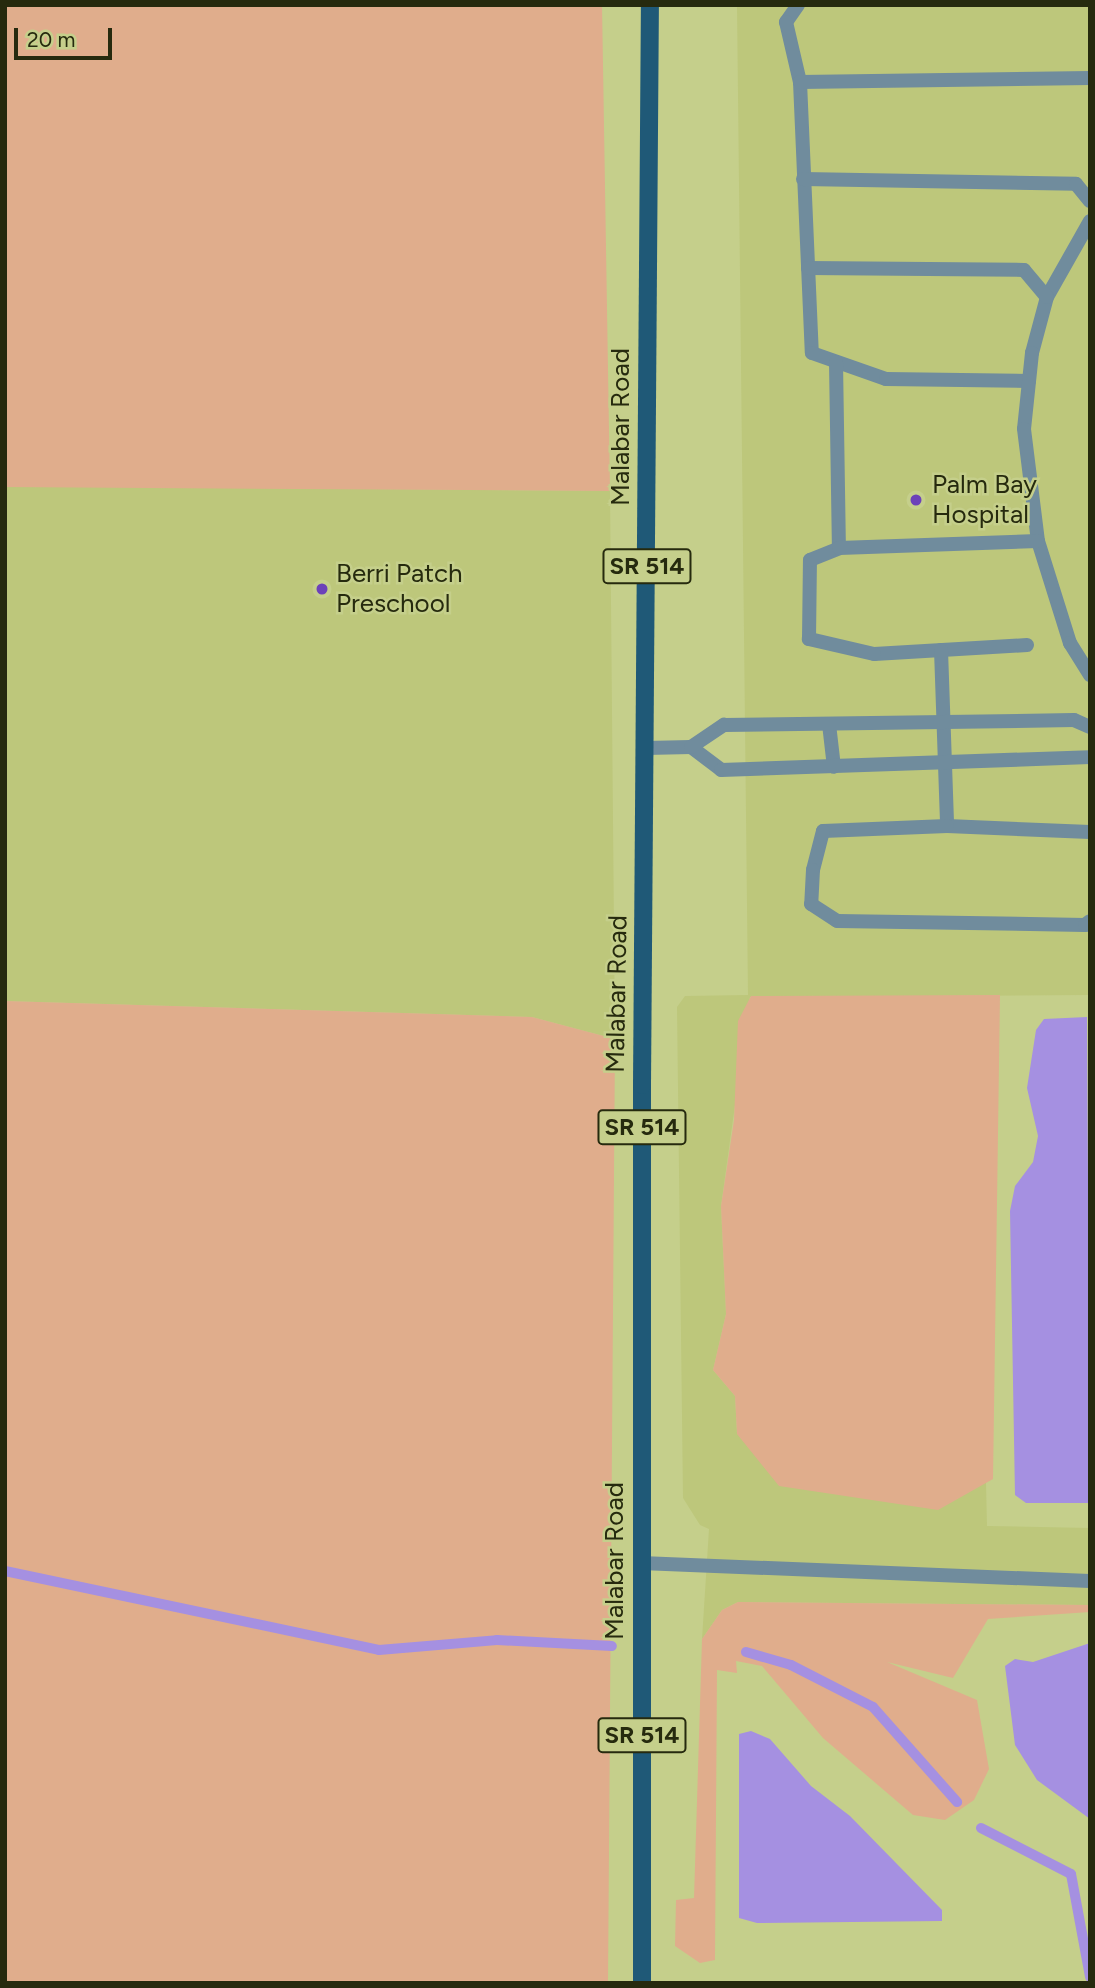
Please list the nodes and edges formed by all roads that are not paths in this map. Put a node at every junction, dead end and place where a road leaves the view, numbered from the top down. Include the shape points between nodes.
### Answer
1 (650, 5) edge
2 (798, 5) edge
3 (1090, 78) edge
4 (800, 82) junction
5 (803, 179) junction
6 (1090, 201) edge
7 (1090, 221) edge
8 (808, 268) junction
9 (1048, 297) junction
10 (836, 362) junction
11 (1029, 381) junction
12 (1038, 541) junction
13 (839, 548) junction
14 (1027, 645) dead end
15 (941, 650) junction
16 (1090, 675) edge
17 (944, 722) junction
18 (829, 724) junction
19 (1090, 727) edge
20 (691, 747) junction
21 (646, 748) junction
22 (1090, 757) edge
23 (946, 764) junction
24 (834, 767) junction
25 (947, 826) junction
26 (1090, 832) edge
27 (1090, 921) edge
28 (641, 1563) junction
29 (1090, 1581) edge
30 (642, 1983) edge

1 - 21 main road, Malabar Road / SR 514
2 - 4 lane via 786,22
3 - 4 lane
4 - 5 lane
5 - 6 lane via 1076,184
5 - 8 lane
7 - 9 lane
8 - 9 lane via 1024,270
8 - 10 lane via 812,354
9 - 11 lane
10 - 11 lane via 886,379
10 - 13 lane
11 - 12 lane via 1024,429
12 - 13 lane
12 - 16 lane via 1070,643
13 - 15 lane via 810,561 809,639 874,654
14 - 15 lane
15 - 17 lane
17 - 18 lane
17 - 19 lane via 1074,720
17 - 23 lane
18 - 20 lane via 724,725
18 - 24 lane
20 - 21 lane
20 - 24 lane via 722,770
21 - 28 main road, Malabar Road / SR 514
22 - 23 lane
23 - 24 lane
23 - 25 lane
25 - 26 lane
25 - 27 lane via 823,831 813,870 811,904 837,921 1085,925
28 - 29 lane
28 - 30 main road, Malabar Road / SR 514

